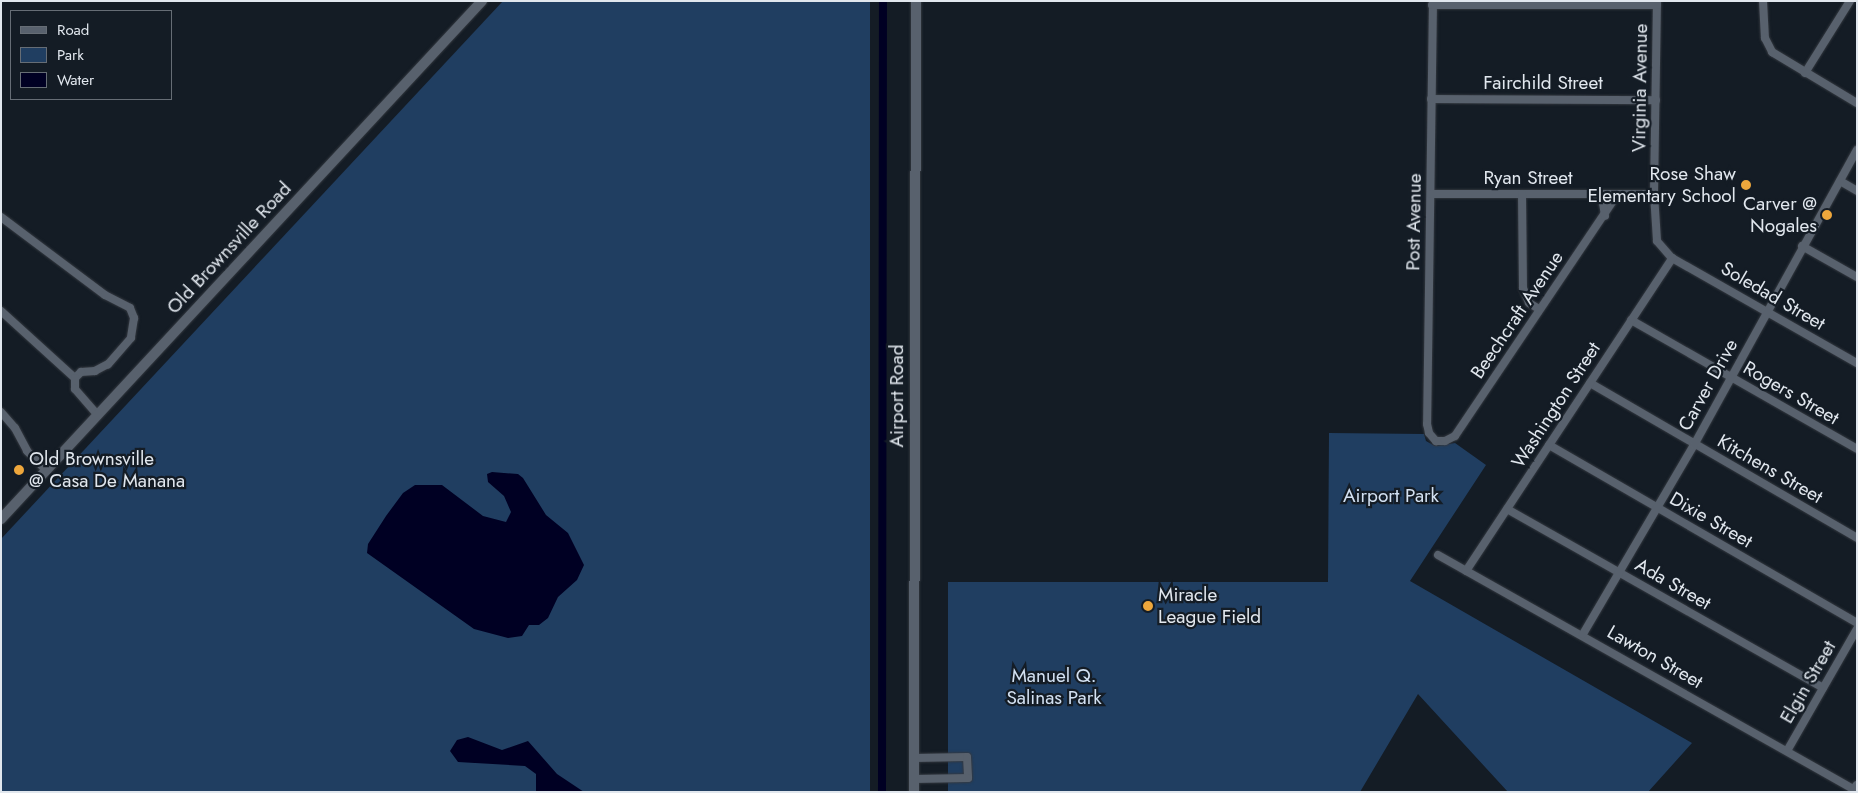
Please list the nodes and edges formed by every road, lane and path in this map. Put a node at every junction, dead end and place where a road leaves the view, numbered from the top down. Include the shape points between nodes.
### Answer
1 (482, 1) edge
2 (916, 1) edge
3 (1763, 1) edge
4 (1850, 1) edge
5 (1432, 3) edge
6 (1657, 3) edge
7 (1805, 73) junction
8 (1431, 99) junction
9 (1656, 100) junction
10 (1857, 103) edge
11 (1857, 150) edge
12 (1840, 181) junction
13 (1857, 191) edge
14 (1431, 194) junction
15 (1522, 194) junction
16 (1596, 194) junction
17 (1654, 194) junction
18 (1617, 195) junction
19 (1604, 216) junction
20 (1, 217) edge
21 (1802, 246) junction
22 (1672, 258) junction
23 (1857, 276) edge
24 (1539, 309) junction
25 (1766, 310) junction
26 (1, 311) edge
27 (1631, 320) junction
28 (1857, 362) edge
29 (1732, 377) junction
30 (75, 378) junction
31 (1590, 383) junction
32 (1, 412) edge
33 (98, 415) junction
34 (1436, 441) joint
35 (1549, 445) junction
36 (1694, 445) junction
37 (1857, 450) edge
38 (46, 471) junction
39 (1657, 508) junction
40 (1507, 509) junction
41 (1, 519) edge
42 (1857, 538) edge
43 (1438, 555) dead end
44 (1466, 571) junction
45 (1620, 572) junction
46 (1857, 624) edge
47 (1857, 629) edge
48 (1583, 634) junction
49 (1823, 688) junction
50 (1787, 751) junction
51 (914, 758) junction
52 (914, 779) junction
53 (1855, 789) edge
54 (914, 792) edge

1 - 33 street, Old Brownsville Road
2 - 51 street, Airport Road
3 - 7 street via 1765,38 1772,52
4 - 7 street
5 - 6 street
5 - 8 street, Post Avenue
6 - 9 street, Virginia Avenue
7 - 10 street
8 - 9 street, Fairchild Street
8 - 14 street, Post Avenue
9 - 17 street, Virginia Avenue
11 - 12 street, Carver Drive
12 - 13 street
12 - 21 street, Carver Drive
14 - 15 street, Ryan Street
14 - 34 street, Post Avenue via 1427,424
15 - 16 street, Ryan Street
15 - 24 street via 1523,288 1528,303
16 - 18 street, Ryan Street
16 - 19 street via 1603,203
17 - 18 street, Ryan Street
17 - 22 street, Virginia Avenue via 1655,235 1661,248
18 - 19 street, Beechcraft Avenue
19 - 24 street, Beechcraft Avenue
20 - 30 street via 105,294 130,308 134,318 131,338 108,364 95,371 81,372
21 - 23 street
21 - 25 street, Carver Drive
22 - 25 street, Soledad Street
22 - 27 street, Washington Street
24 - 34 street, Beechcraft Avenue via 1455,436
25 - 28 street, Soledad Street
25 - 29 street, Carver Drive
26 - 30 street
27 - 29 street, Rogers Street
27 - 31 street, Washington Street
29 - 36 street, Carver Drive
29 - 37 street, Rogers Street
30 - 33 street via 75,389
31 - 35 street, Washington Street
31 - 36 street, Kitchens Street
32 - 38 street via 15,428 27,451
33 - 38 street, Old Brownsville Road
35 - 39 street, Dixie Street
35 - 40 street, Washington Street
36 - 39 street, Carver Drive
36 - 42 street, Kitchens Street
38 - 41 street, Old Brownsville Road
39 - 45 street, Carver Drive
39 - 46 street, Dixie Street
40 - 44 street, Washington Street
40 - 45 street, Ada Street
43 - 44 street, Lawton Street
44 - 48 street, Lawton Street
45 - 48 street, Carver Drive
45 - 49 street, Ada Street
47 - 49 street, Elgin Street
48 - 50 street, Lawton Street
49 - 50 street, Elgin Street
50 - 53 street, Lawton Street
51 - 52 street, Airport Road
51 - 52 street via 968,758 968,778
52 - 54 street, Airport Road

